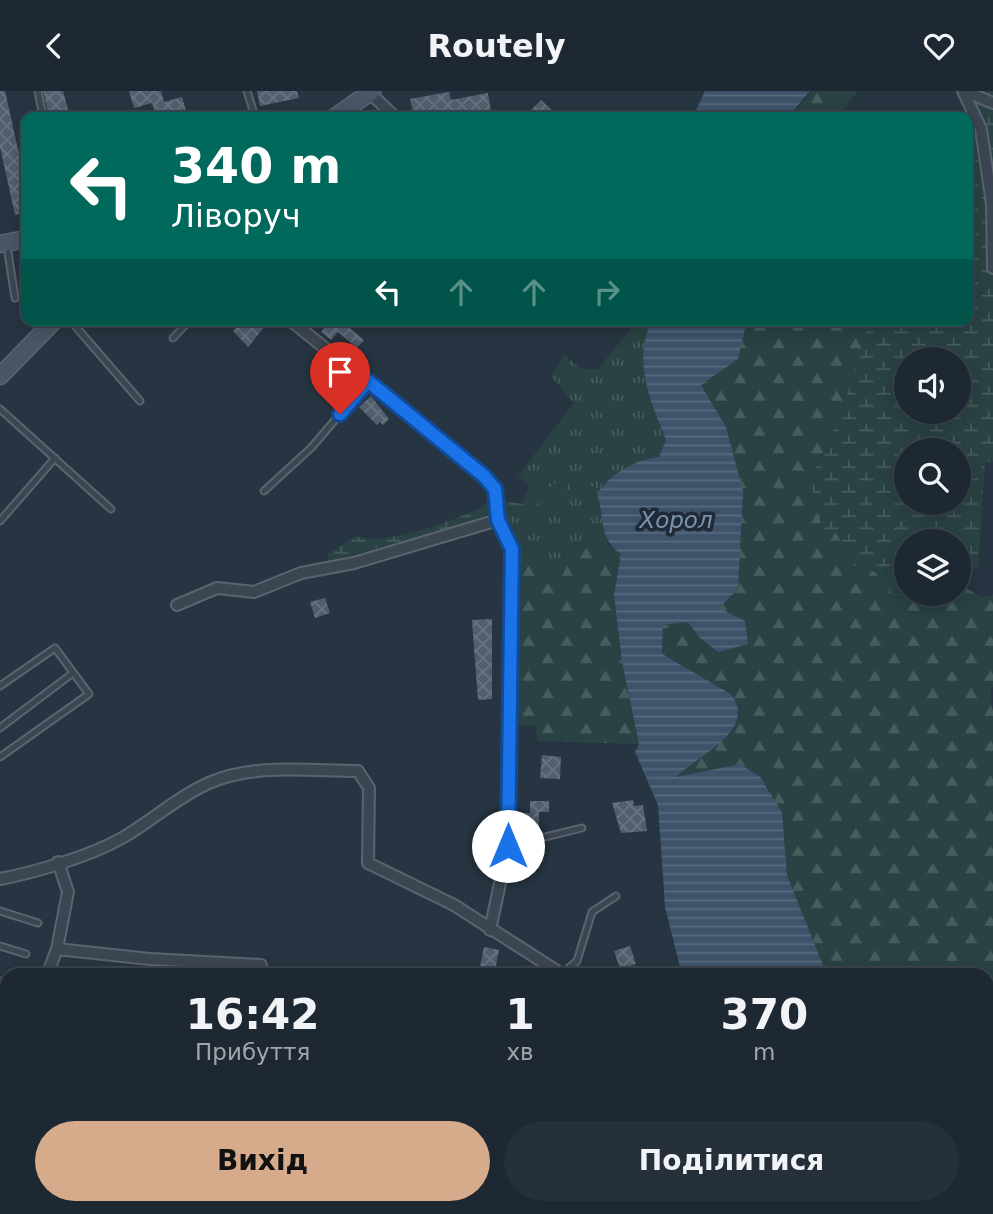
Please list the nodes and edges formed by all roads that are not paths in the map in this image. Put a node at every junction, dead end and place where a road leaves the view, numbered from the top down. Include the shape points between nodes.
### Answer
1 (38, 91) edge
2 (247, 91) edge
3 (964, 91) edge
4 (371, 92) edge
5 (993, 103) edge
6 (42, 112) edge
7 (253, 112) edge
8 (342, 112) edge
9 (391, 112) edge
10 (21, 240) edge
11 (2, 243) edge
12 (993, 268) edge
13 (15, 298) dead end
14 (49, 326) edge
15 (75, 326) edge
16 (184, 326) edge
17 (298, 326) edge
18 (173, 338) dead end
19 (0, 376) edge
20 (368, 381) junction
21 (140, 401) dead end
22 (0, 409) edge
23 (55, 458) junction
24 (264, 491) dead end
25 (111, 509) dead end
26 (498, 520) junction
27 (0, 521) edge
28 (177, 605) dead end
29 (73, 673) junction
30 (0, 687) edge
31 (0, 728) edge
32 (0, 757) edge
33 (582, 828) dead end
34 (508, 846) junction
35 (58, 862) junction
36 (0, 879) edge
37 (616, 896) dead end
38 (0, 911) edge
39 (38, 923) dead end
40 (490, 930) junction
41 (0, 946) edge
42 (57, 949) junction
43 (26, 954) dead end
44 (50, 968) edge
45 (260, 968) edge
46 (548, 968) edge
47 (569, 968) edge

1 - 6 lane
2 - 7 lane
3 - 5 street
3 - 12 street via 981,129 992,204
4 - 8 street
4 - 9 street
10 - 11 street
11 - 13 lane
14 - 19 street
15 - 21 lane
16 - 18 lane
17 - 20 street
20 - 24 lane via 312,447
20 - 26 street via 484,476 495,489
22 - 23 lane
23 - 25 lane
23 - 27 lane
26 - 28 street via 354,563 301,573 254,591 217,588
26 - 34 street via 512,549
29 - 30 lane via 55,648
29 - 31 lane
29 - 32 lane via 89,694
33 - 34 lane
34 - 40 street
35 - 36 street
35 - 40 street via 120,839 210,782 260,771 358,771 369,788 369,863 454,905
35 - 42 street via 68,892
37 - 47 lane via 592,912 577,961
38 - 39 lane
40 - 46 street
41 - 43 lane
42 - 44 street
42 - 45 street

